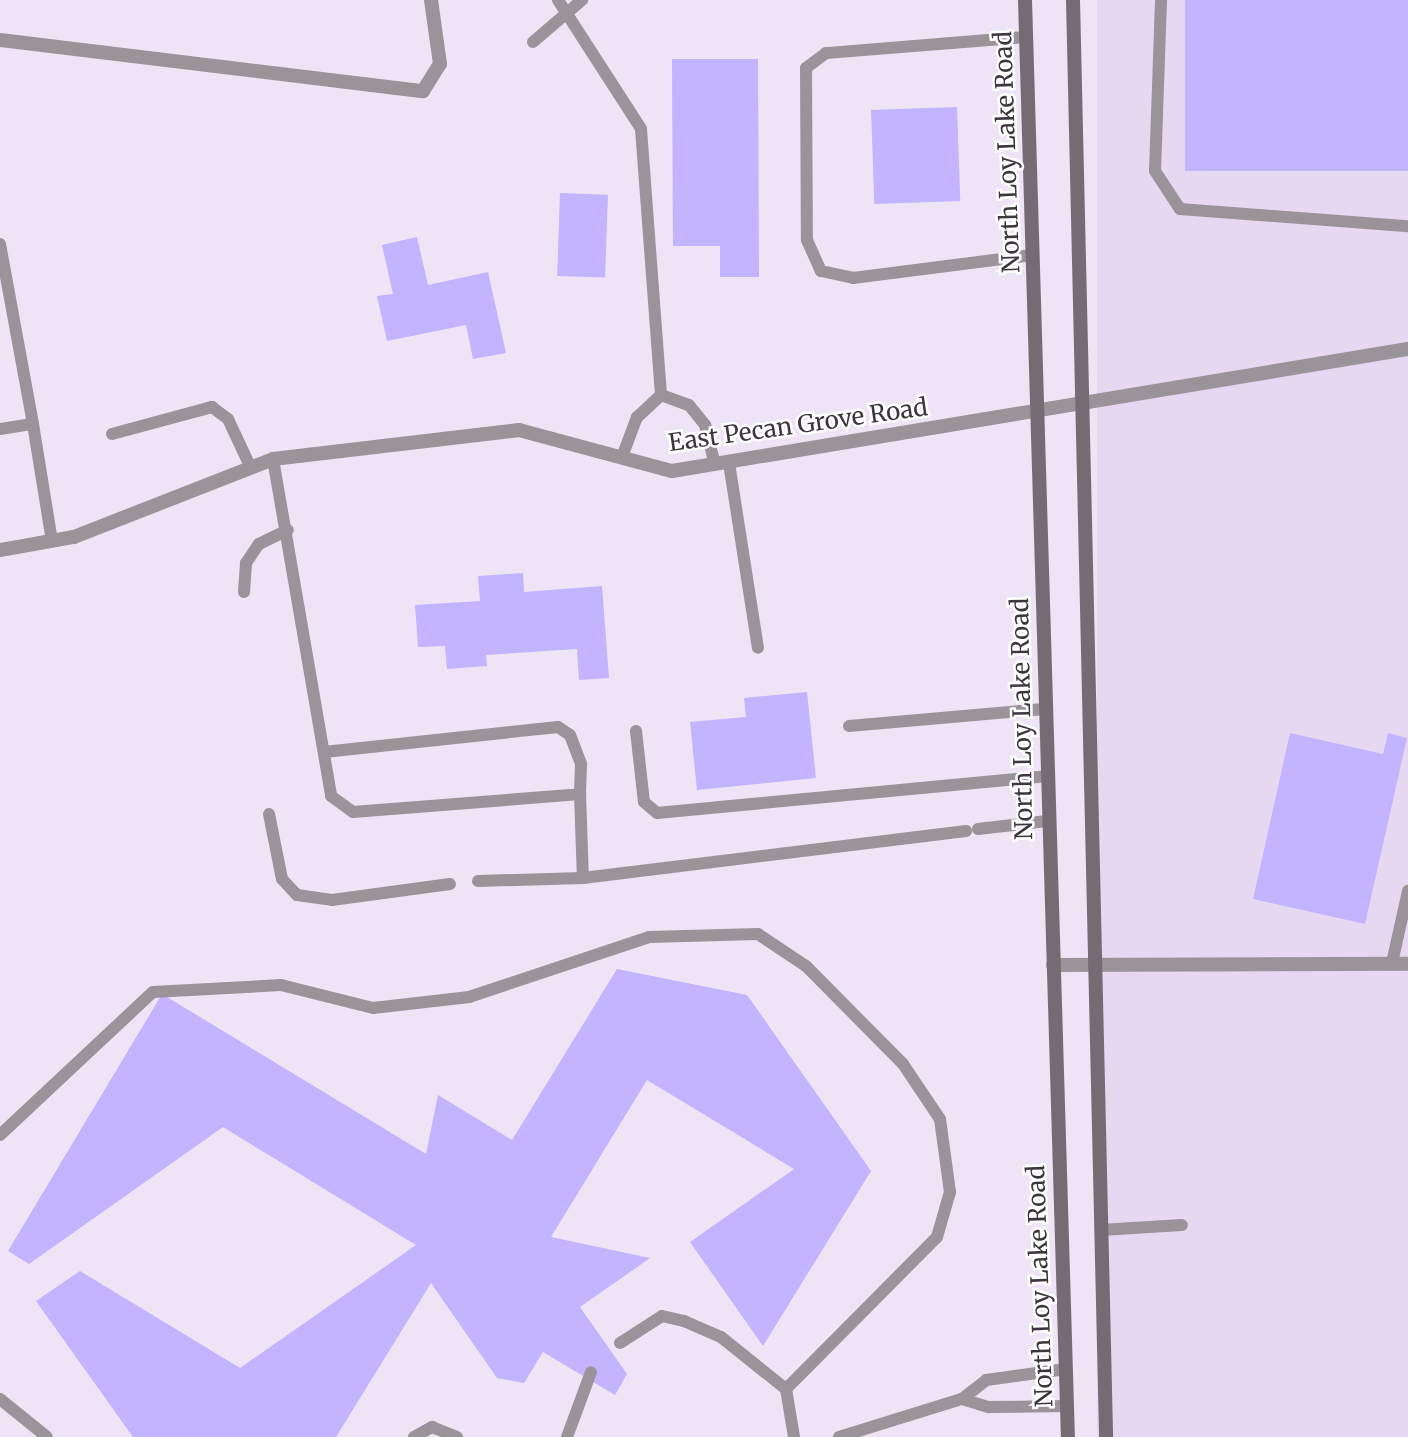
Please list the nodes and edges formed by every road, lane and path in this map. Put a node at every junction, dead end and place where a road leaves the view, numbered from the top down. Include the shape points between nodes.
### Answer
1 (431, 0) edge
2 (582, 0) edge
3 (1026, 0) edge
4 (1073, 0) edge
5 (1161, 0) edge
6 (562, 5) edge
7 (1026, 37) junction
8 (0, 40) edge
9 (533, 42) dead end
10 (1408, 226) edge
11 (0, 244) edge
12 (1032, 256) junction
13 (1408, 349) edge
14 (661, 395) junction
15 (1080, 404) junction
16 (1037, 412) junction
17 (33, 424) junction
18 (0, 429) edge
19 (112, 434) dead end
20 (622, 457) junction
21 (273, 459) junction
22 (722, 464) junction
23 (251, 468) junction
24 (288, 530) junction
25 (52, 541) junction
26 (0, 550) edge
27 (244, 592) dead end
28 (758, 648) dead end
29 (1044, 709) junction
30 (849, 726) dead end
31 (636, 731) dead end
32 (324, 752) junction
33 (1046, 776) junction
34 (580, 793) junction
35 (269, 814) dead end
36 (1047, 821) junction
37 (583, 878) junction
38 (478, 881) dead end
39 (450, 884) dead end
40 (1408, 891) edge
41 (1392, 963) junction
42 (1408, 964) edge
43 (1053, 965) junction
44 (1093, 965) junction
45 (0, 1135) edge
46 (1182, 1225) dead end
47 (1101, 1230) junction
48 (620, 1343) dead end
49 (1066, 1369) junction
50 (590, 1372) dead end
51 (786, 1389) junction
52 (962, 1398) junction
53 (0, 1399) edge
54 (1067, 1406) junction
55 (47, 1437) edge
56 (414, 1437) edge
57 (457, 1437) edge
58 (567, 1437) edge
59 (794, 1437) edge
60 (839, 1437) edge
61 (1068, 1437) edge
62 (1106, 1437) edge

1 - 8 street via 440,64 423,90
2 - 6 lane
3 - 7 main road, North Loy Lake Road
4 - 15 main road
5 - 10 lane via 1155,172 1180,209
6 - 9 lane
6 - 14 lane via 641,129
7 - 12 main road, North Loy Lake Road
7 - 12 lane via 826,53 806,68 807,240 821,271 853,278
11 - 17 lane
12 - 16 main road, North Loy Lake Road
13 - 15 street, East Pecan Grove Road
14 - 20 lane via 637,417
14 - 22 lane via 689,405 705,425
15 - 16 street, East Pecan Grove Road
15 - 44 main road
16 - 22 street, East Pecan Grove Road
16 - 29 main road, North Loy Lake Road
17 - 18 lane
17 - 25 lane
19 - 23 lane via 212,407 228,419
20 - 21 street, East Pecan Grove Road via 519,430
20 - 22 street, East Pecan Grove Road via 672,471
21 - 23 street, East Pecan Grove Road
21 - 24 lane
22 - 28 lane
23 - 25 street, East Pecan Grove Road
24 - 27 lane via 252,554
24 - 32 lane
25 - 26 street, East Pecan Grove Road
29 - 30 lane
29 - 33 main road, North Loy Lake Road
31 - 33 lane via 644,802 657,813
32 - 34 lane via 331,796 353,812
32 - 34 lane via 558,727 570,735 581,764
33 - 36 main road, North Loy Lake Road
34 - 37 lane
35 - 39 lane via 282,879 297,895 332,900
36 - 37 lane
36 - 43 main road, North Loy Lake Road
37 - 38 lane
40 - 41 lane
41 - 42 street
41 - 44 street
43 - 44 street
43 - 49 main road, North Loy Lake Road
44 - 47 main road
45 - 51 lane via 153,992 281,985 373,1008 469,997 649,937 758,934 806,966 903,1064 940,1119 950,1192 937,1237
46 - 47 lane
47 - 62 main road
48 - 51 lane via 662,1317 684,1321 722,1337
49 - 52 lane via 986,1380
49 - 54 main road, North Loy Lake Road
50 - 58 lane
51 - 59 lane
52 - 54 lane via 989,1407
52 - 60 lane
53 - 55 lane
54 - 61 main road, North Loy Lake Road
56 - 57 lane via 432,1427

